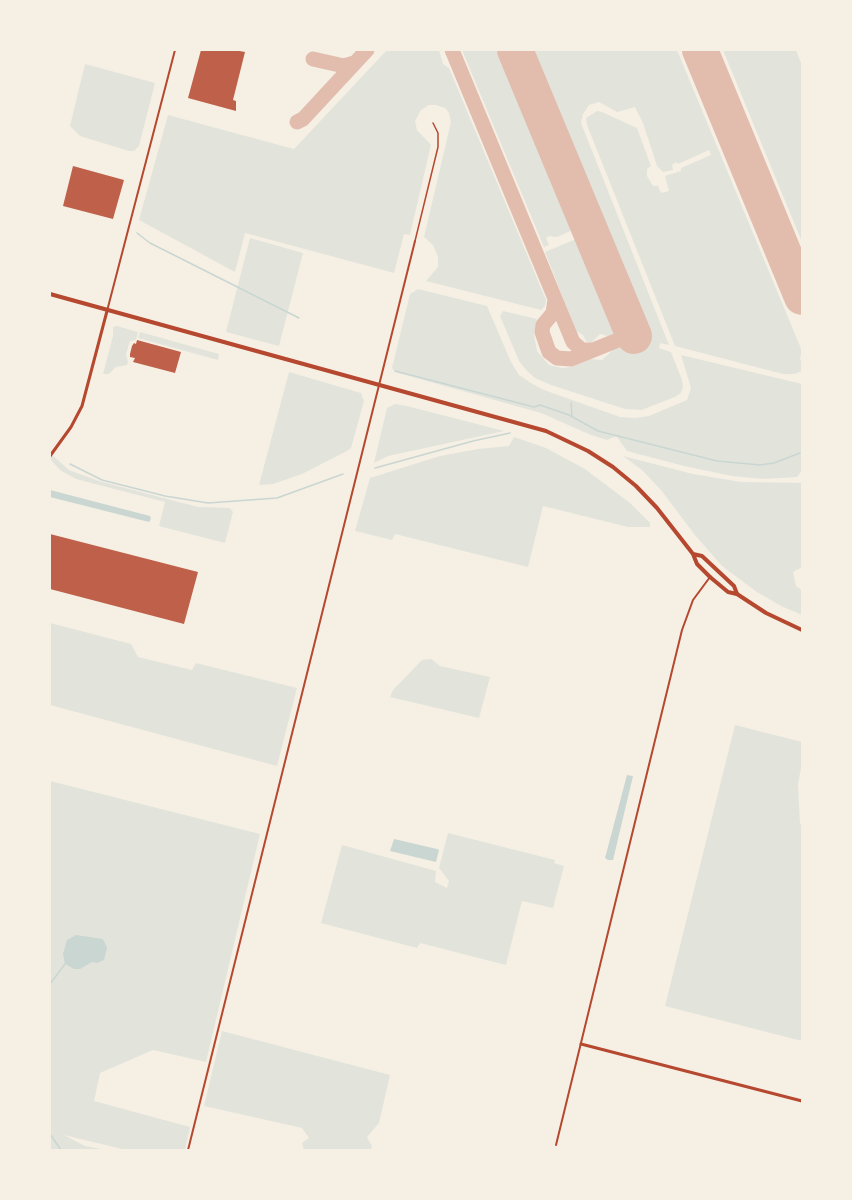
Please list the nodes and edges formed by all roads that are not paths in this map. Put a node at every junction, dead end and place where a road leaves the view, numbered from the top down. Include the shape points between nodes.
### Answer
1 (175, 50) edge
2 (433, 123) dead end
3 (415, 242) joint
4 (50, 294) edge
5 (107, 311) junction
6 (379, 384) junction
7 (50, 456) edge
8 (693, 554) junction
9 (710, 577) junction
10 (737, 594) junction
11 (802, 630) edge
12 (581, 1044) junction
13 (802, 1101) edge
14 (556, 1145) dead end
15 (188, 1150) edge

1 - 5 street
2 - 3 lane via 438,147
3 - 6 street
4 - 5 main road
5 - 6 main road
5 - 7 street via 81,406
6 - 8 main road via 531,425 581,447 636,486
6 - 15 street
8 - 9 main road
8 - 10 main road via 702,556 734,586
9 - 10 main road via 728,592
9 - 12 street via 693,600 682,630
10 - 11 main road
12 - 13 street
12 - 14 street

